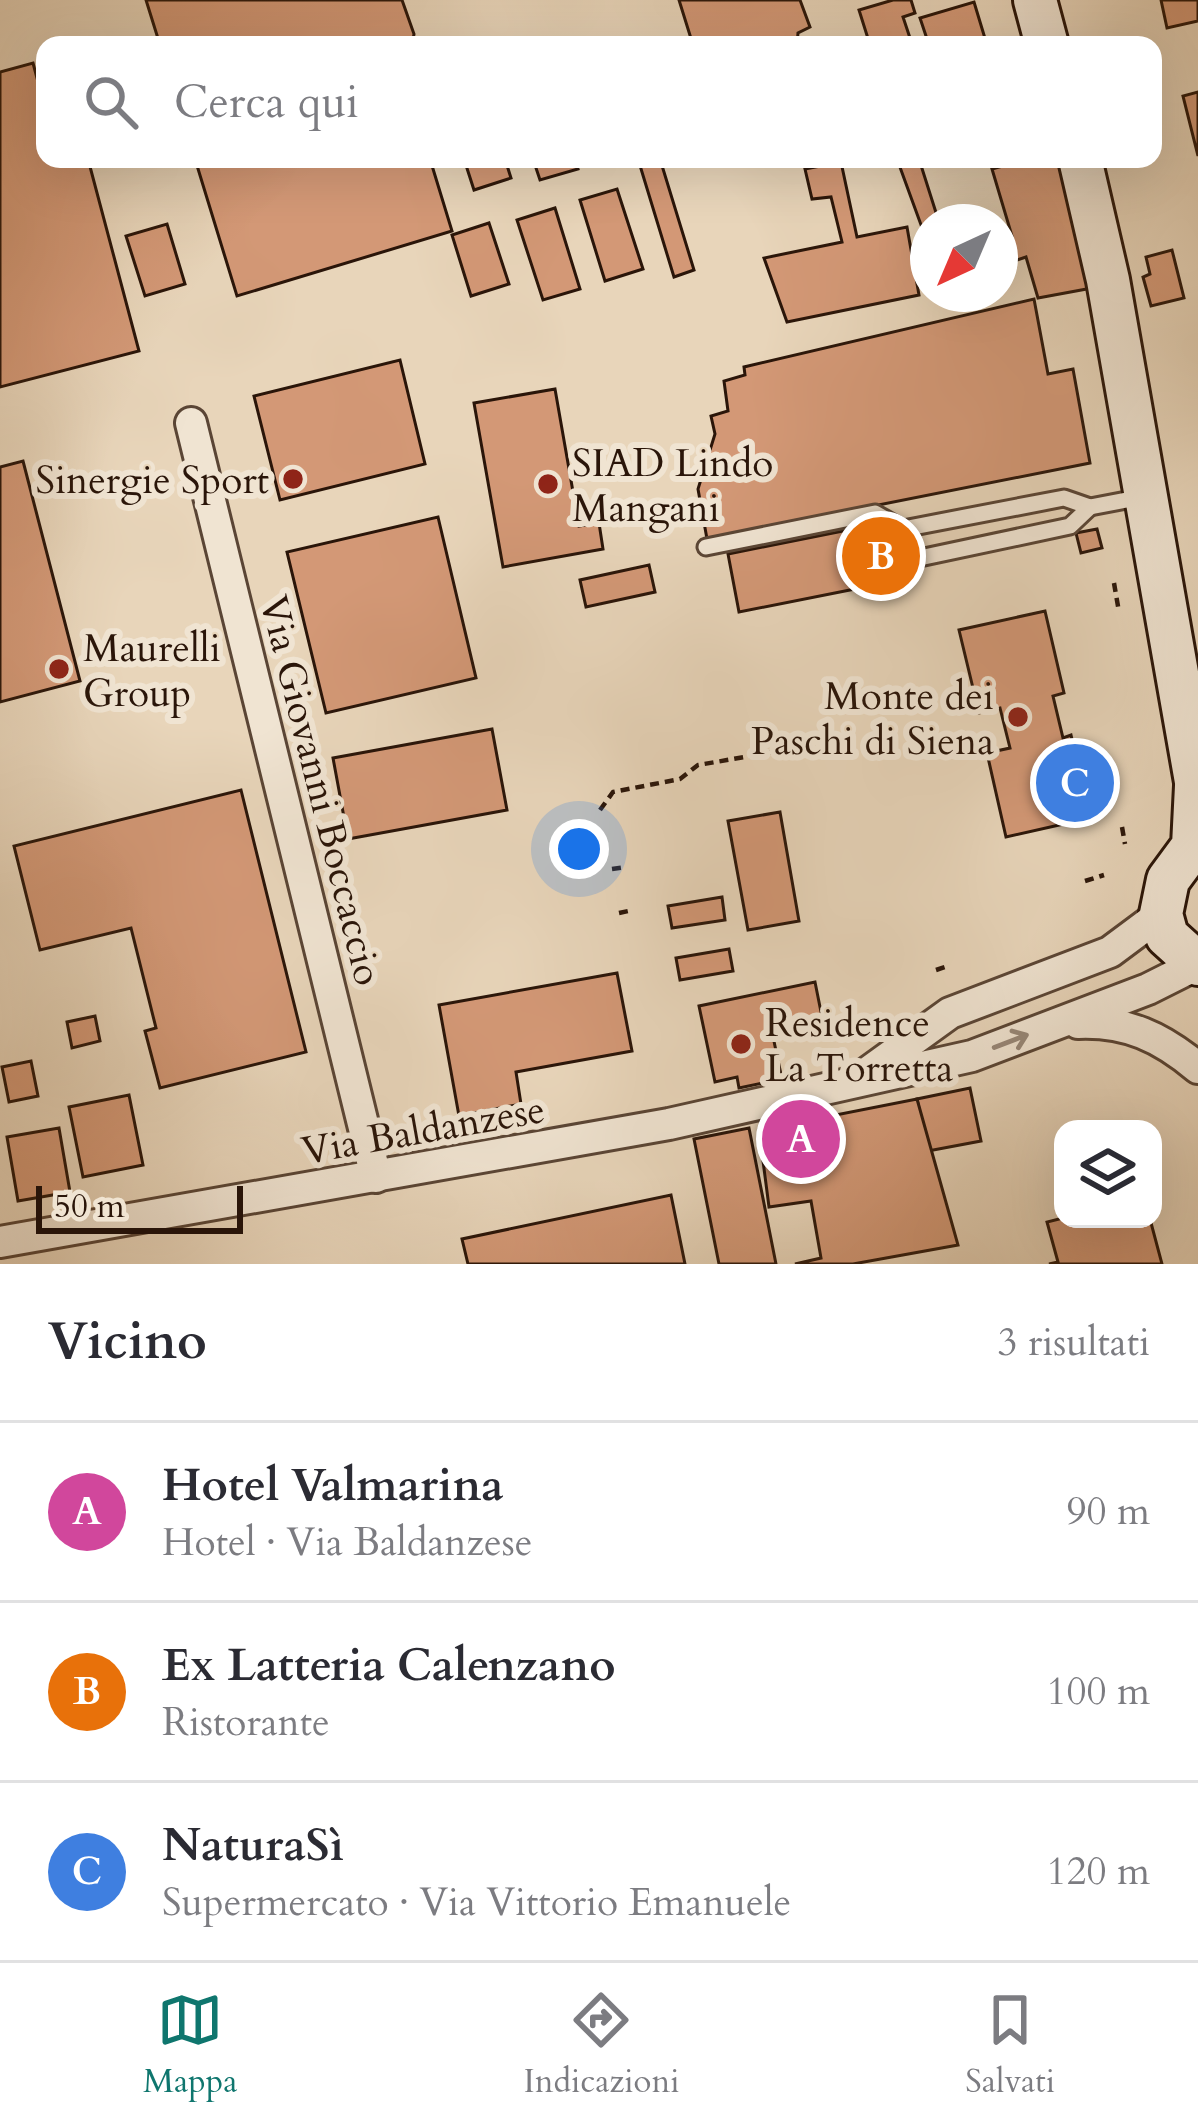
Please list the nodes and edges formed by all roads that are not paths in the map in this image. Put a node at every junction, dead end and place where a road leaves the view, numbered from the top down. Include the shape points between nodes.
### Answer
1 (1035, 0) edge
2 (1045, 36) edge
3 (1082, 168) edge
4 (191, 422) dead end
5 (1145, 496) junction
6 (1090, 507) junction
7 (903, 529) junction
8 (706, 548) dead end
9 (1197, 789) edge
10 (1187, 862) edge
11 (1161, 914) junction
12 (1198, 964) edge
13 (1054, 1024) junction
14 (1198, 1068) edge
15 (857, 1080) junction
16 (376, 1177) junction
17 (0, 1242) edge

1 - 2 main road
3 - 5 main road
4 - 16 street, Via Giovanni Boccaccio
5 - 6 lane
5 - 9 main road
6 - 7 lane via 1064,498
6 - 7 lane via 1070,526 910,560
7 - 8 lane via 875,513
9 - 10 main road
10 - 11 main road via 1162,894
11 - 12 main road via 1167,936
11 - 15 street, Via Baldanzese via 1110,952 950,1013
12 - 13 street, Via Baldanzese
13 - 14 street, Via Baldanzese via 1127,1025
15 -> 13 street, Via Baldanzese via 972,1056
15 - 16 street, Via Baldanzese
16 - 17 street, Via Baldanzese

